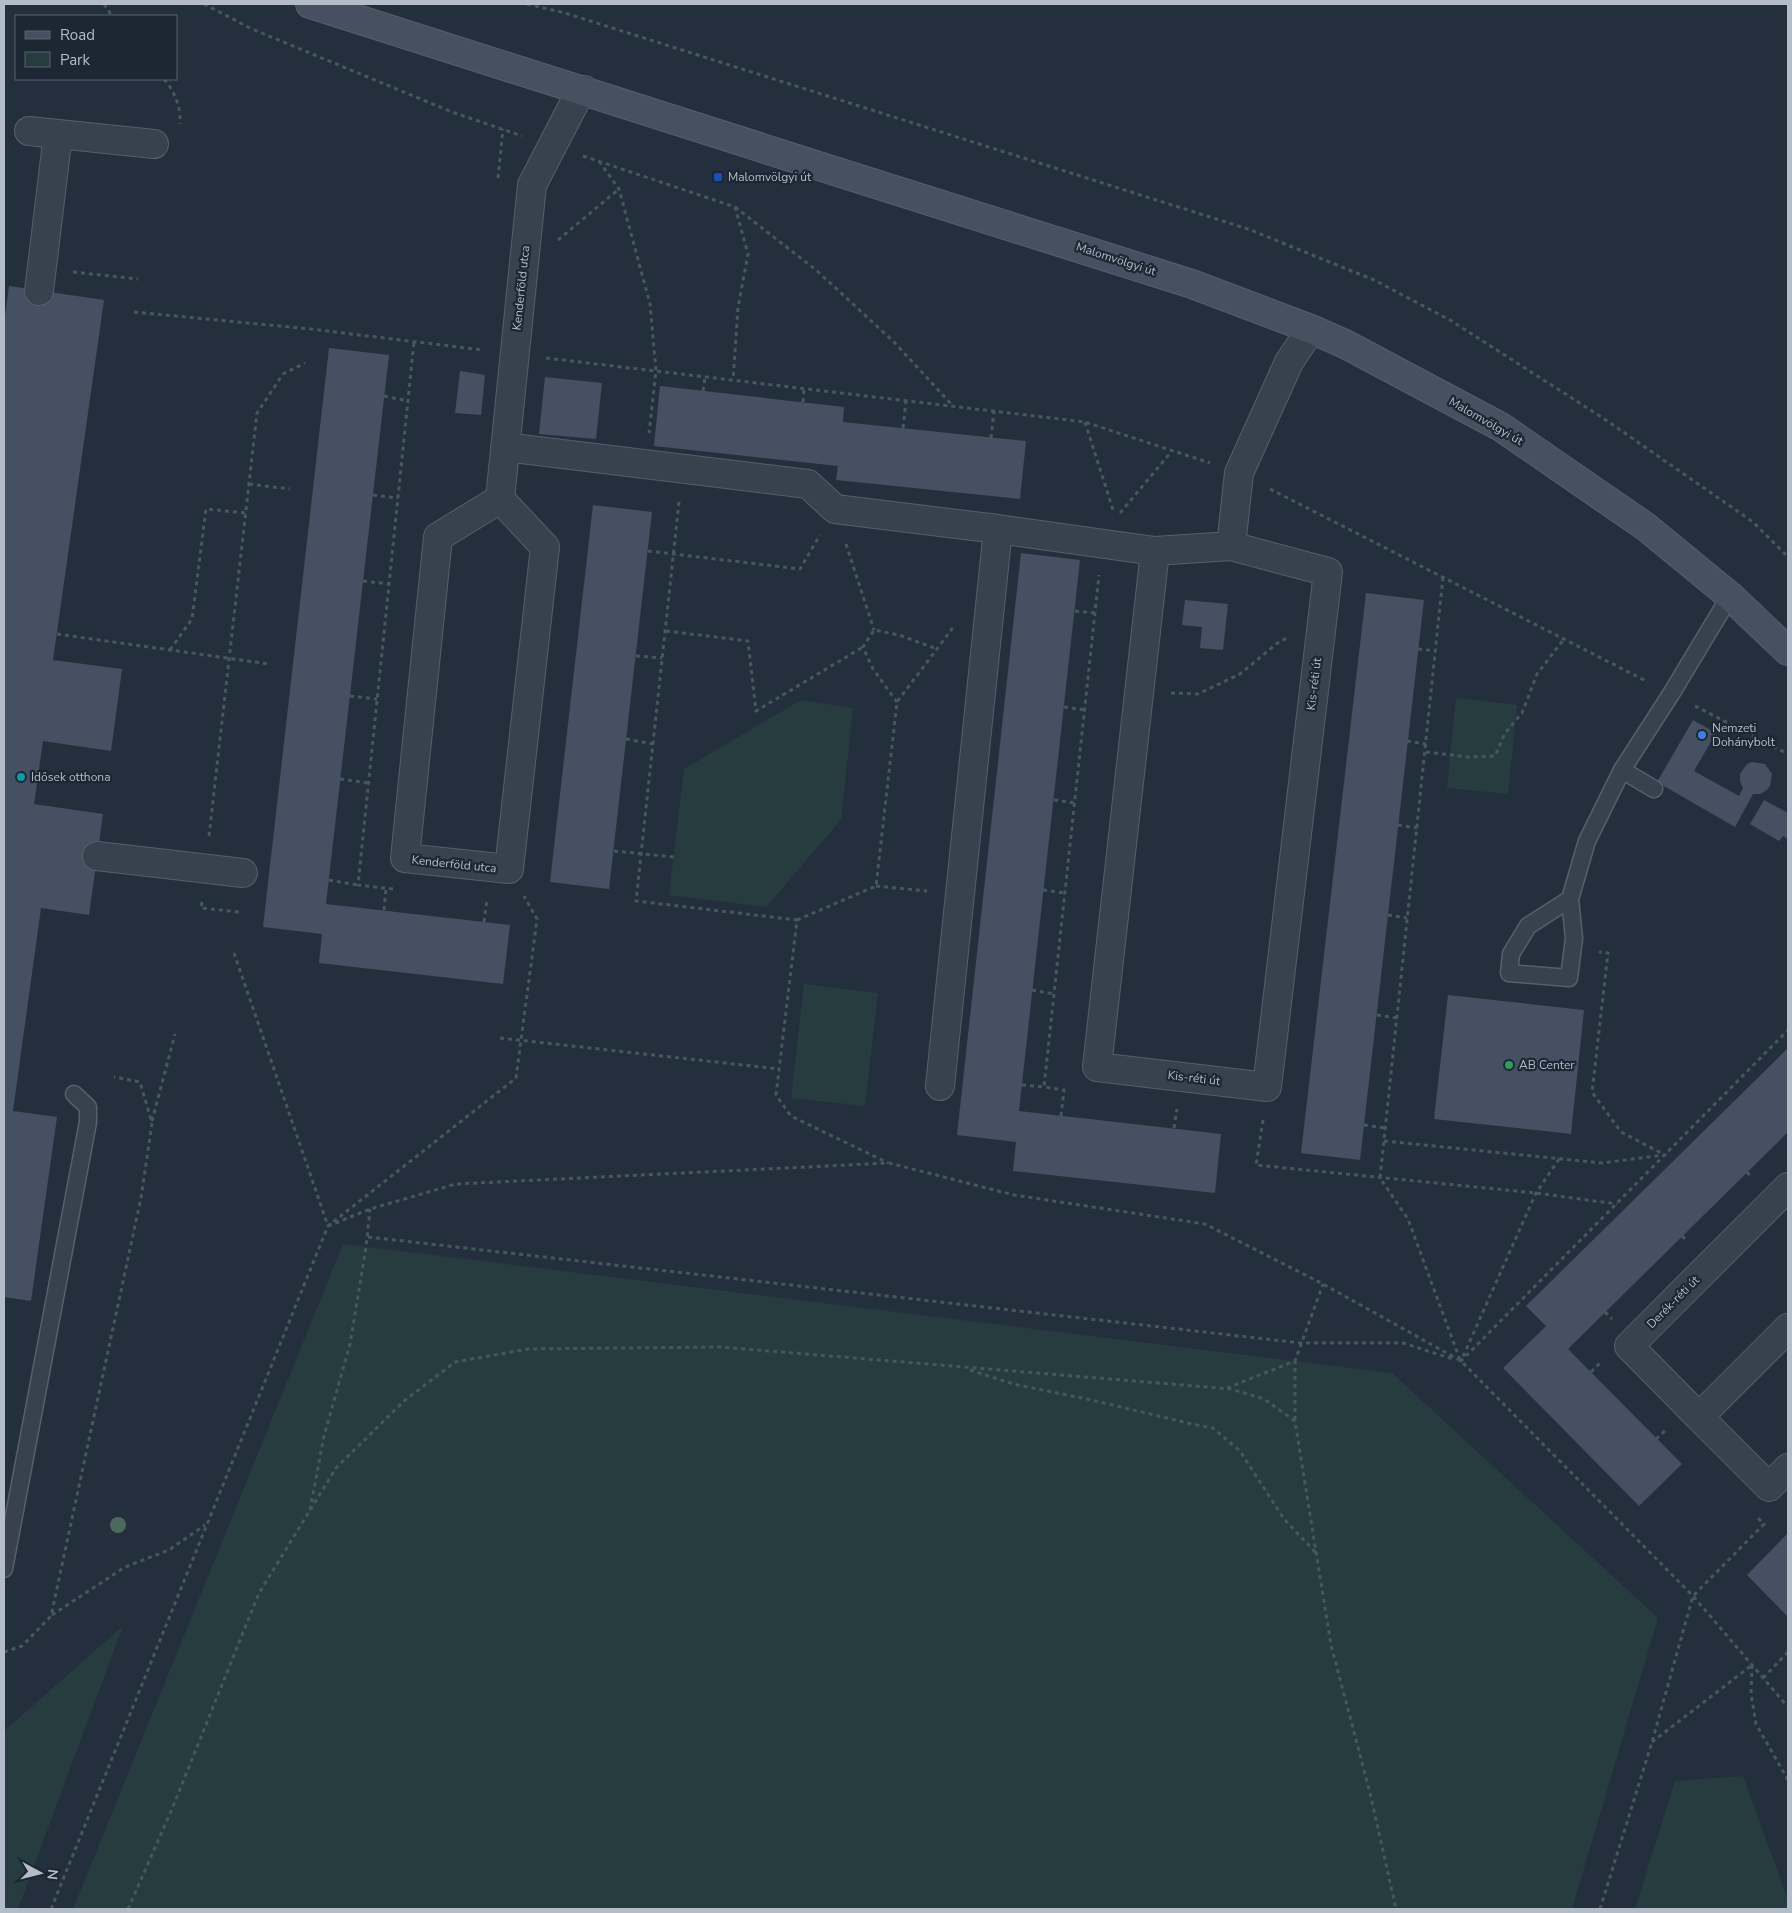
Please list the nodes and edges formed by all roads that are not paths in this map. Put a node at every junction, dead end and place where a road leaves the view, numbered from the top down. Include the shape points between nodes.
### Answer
1 (310, 4) edge
2 (584, 90) junction
3 (29, 131) dead end
4 (58, 134) junction
5 (154, 144) dead end
6 (41, 280) road end
7 (1311, 329) junction
8 (506, 447) junction
9 (500, 499) junction
10 (998, 529) junction
11 (1231, 546) junction
12 (1155, 551) junction
13 (1730, 596) junction
14 (1788, 650) edge
15 (1622, 770) junction
16 (1654, 789) dead end
17 (97, 856) dead end
18 (244, 873) dead end
19 (1570, 899) junction
20 (940, 1086) dead end
21 (74, 1094) dead end
22 (1788, 1188) edge
23 (1788, 1328) edge
24 (1700, 1417) junction
25 (1788, 1468) edge
26 (4, 1569) edge

1 - 2 main road, Malomvölgyi út
2 - 7 main road, Malomvölgyi út via 1192,284
2 - 8 street, Kenderföld utca via 532,184
3 - 4 street
4 - 5 street
4 - 6 street
7 - 11 street via 1289,362 1239,473
7 - 13 main road, Malomvölgyi út via 1500,427 1646,527
8 - 9 street, Kenderföld utca
8 - 10 street via 567,445 645,464 808,484 835,509
9 - 9 street, Kenderföld utca via 438,537 405,858 509,869 545,547
10 - 12 street
10 - 20 street
11 - 12 street, Kis-réti út
11 - 12 street, Kis-réti út via 1328,572 1267,1087 1097,1067
13 - 14 main road, Malomvölgyi út
13 - 15 lane
15 - 16 lane
15 - 19 lane via 1587,841
17 - 18 street
19 - 19 lane via 1528,926 1511,954 1509,973 1570,978 1574,938
21 - 26 lane via 88,1107 88,1122
22 - 24 street, Derék-réti út via 1629,1346
23 - 24 street
24 - 25 street, Derék-réti út via 1769,1487

